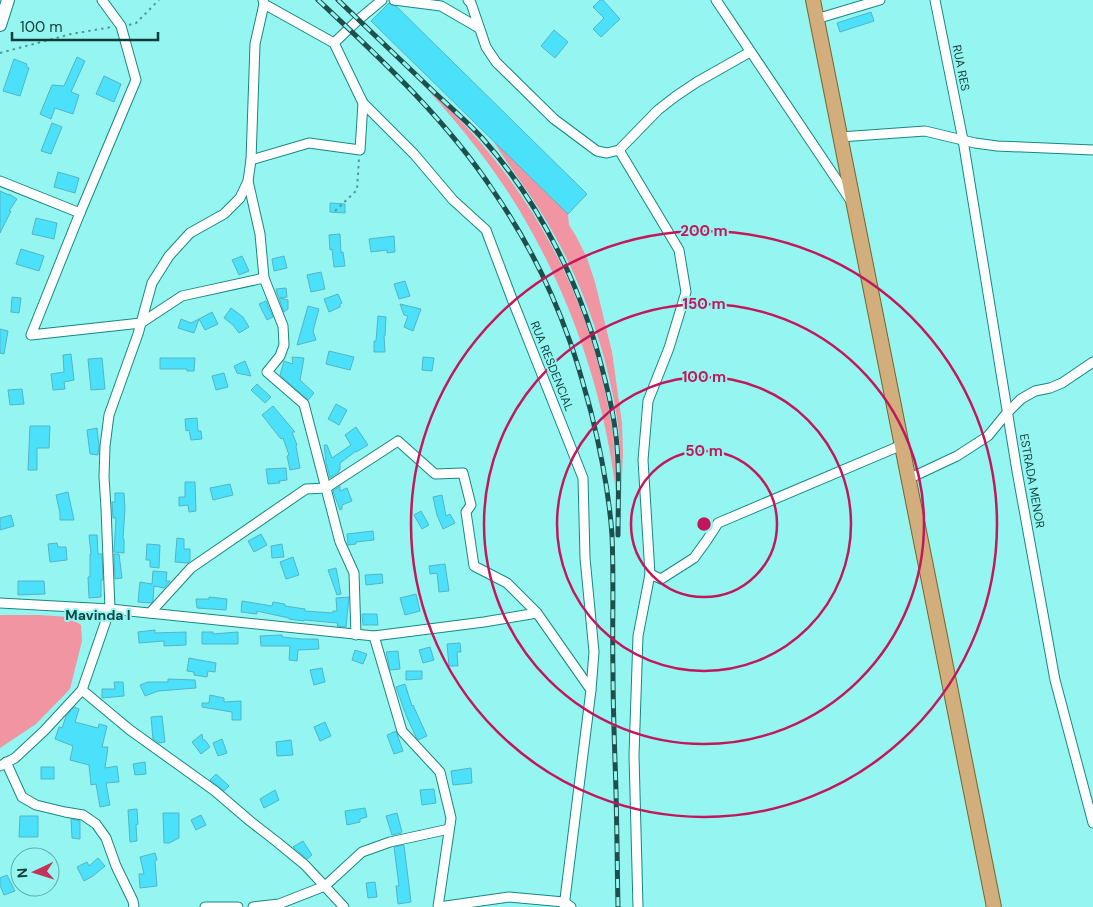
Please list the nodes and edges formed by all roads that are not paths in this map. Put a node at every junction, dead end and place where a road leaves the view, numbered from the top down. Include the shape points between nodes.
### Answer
1 (8, 0) edge
2 (102, 0) edge
3 (382, 0) edge
4 (394, 0) edge
5 (468, 0) edge
6 (716, 0) edge
7 (813, 0) edge
8 (880, 0) edge
9 (935, 0) edge
10 (264, 2) edge
11 (816, 19) junction
12 (0, 25) edge
13 (479, 28) junction
14 (334, 43) junction
15 (750, 52) junction
16 (363, 103) junction
17 (840, 137) junction
18 (963, 140) junction
19 (619, 150) junction
20 (1093, 150) edge
21 (251, 160) junction
22 (0, 181) edge
23 (248, 181) junction
24 (854, 205) junction
25 (80, 213) junction
26 (264, 278) junction
27 (141, 323) junction
28 (1093, 362) edge
29 (1008, 413) junction
30 (902, 445) junction
31 (908, 479) junction
32 (326, 488) junction
33 (650, 574) junction
34 (0, 603) edge
35 (110, 609) junction
36 (150, 613) junction
37 (537, 613) junction
38 (356, 635) junction
39 (374, 636) junction
40 (82, 690) junction
41 (591, 690) junction
42 (3, 764) edge
43 (1093, 823) edge
44 (449, 829) junction
45 (325, 886) junction
46 (566, 905) edge
47 (134, 907) edge
48 (205, 907) edge
49 (238, 907) edge
50 (253, 907) edge
51 (344, 907) edge
52 (438, 907) edge
53 (638, 907) edge
54 (994, 907) edge

1 - 12 street
2 - 25 street via 121,26 136,80
3 - 14 street
4 - 13 street via 441,6
5 - 13 street
6 - 15 street
7 - 11 main road
8 - 11 street
9 - 18 street, RUA RES
10 - 14 street
10 - 21 street via 255,44
11 - 17 main road
13 - 19 street via 496,62 554,119 597,151
14 - 16 street
15 - 19 street via 676,96
15 - 24 street
16 - 21 street via 360,150 308,143
16 - 41 street, RUA RESDENCIAL via 414,154 453,200 486,230 583,478 585,558 594,652
17 - 18 street via 925,130
17 - 24 main road
18 - 20 street via 997,146
18 - 29 street, ESTRADA MENOR
19 - 33 street via 679,250 686,292 648,401 643,460
21 - 23 street
22 - 25 street
23 - 26 street via 260,234
23 - 27 street via 240,198 224,214 190,233 169,256 152,283
24 - 30 main road
25 - 27 street via 31,335
26 - 27 street via 182,296
26 - 32 street via 283,326 284,345 267,372 304,404
27 - 35 street via 109,414 105,446
28 - 29 street via 1062,382 1021,399
29 - 31 street via 988,436 957,456
29 - 43 street, ESTRADA MENOR via 1056,680
30 - 31 main road
30 - 33 street via 718,523 694,558 662,579
31 - 54 main road
32 - 36 street via 306,489 191,568
32 - 37 street via 398,441 435,474 464,472 471,505 466,512 474,566 507,583
32 - 38 street via 340,542 354,573
33 - 53 street via 638,636 634,755
34 - 35 street
35 - 36 street
35 - 40 street
36 - 38 street
37 - 39 street
37 - 41 street
38 - 39 street
39 - 44 street via 402,731 440,772 451,818
40 - 42 street via 44,731 15,758
40 - 45 street via 155,749 215,791 305,865
41 - 46 street, RUA RESDENCIAL
42 - 47 street via 22,797 36,805 83,814 96,824 106,838
44 - 45 street via 390,842 362,852
44 - 52 street
45 - 50 street via 279,904
45 - 51 street
46 - 52 street via 509,897
48 - 49 street

